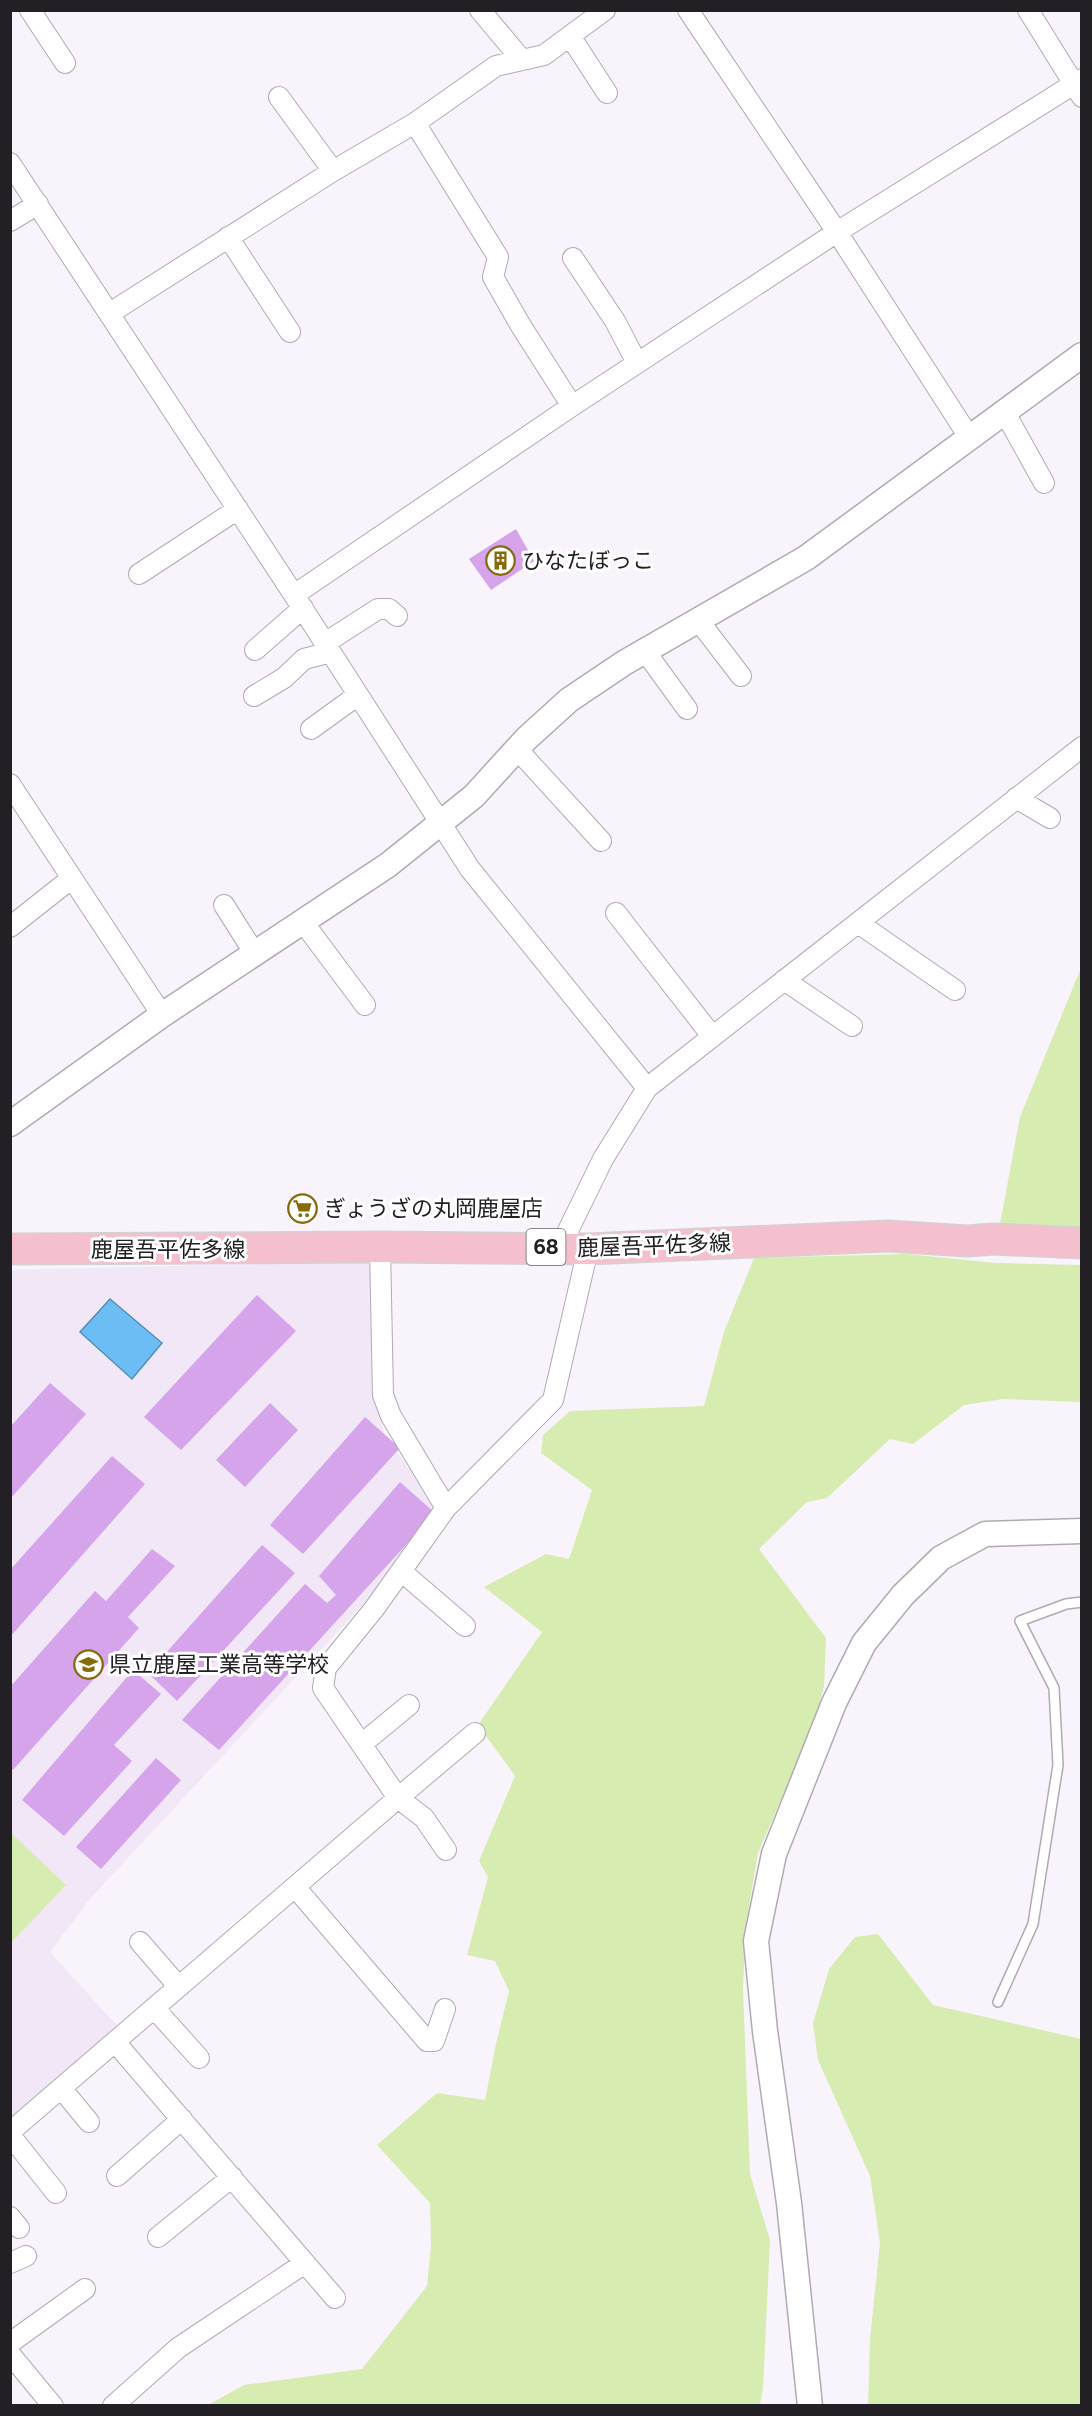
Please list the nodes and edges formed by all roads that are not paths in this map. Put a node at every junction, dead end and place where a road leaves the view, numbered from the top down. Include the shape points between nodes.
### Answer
1 (30, 10) edge
2 (480, 10) edge
3 (605, 10) edge
4 (688, 10) edge
5 (1028, 10) edge
6 (570, 36) junction
7 (522, 60) junction
8 (65, 63) dead end
9 (1079, 87) edge
10 (607, 93) dead end
11 (279, 97) dead end
12 (415, 123) junction
13 (10, 163) edge
14 (333, 171) junction
15 (38, 204) junction
16 (10, 221) edge
17 (837, 232) junction
18 (228, 237) junction
19 (573, 258) dead end
20 (110, 313) junction
21 (290, 332) dead end
22 (1082, 355) edge
23 (637, 363) junction
24 (572, 406) junction
25 (1004, 411) junction
26 (969, 437) junction
27 (1044, 483) dead end
28 (238, 509) junction
29 (139, 574) dead end
30 (298, 601) junction
31 (397, 616) dead end
32 (698, 620) junction
33 (328, 648) junction
34 (255, 650) dead end
35 (645, 651) junction
36 (741, 676) dead end
37 (358, 695) junction
38 (254, 696) dead end
39 (687, 709) dead end
40 (311, 729) dead end
41 (1082, 747) edge
42 (517, 749) junction
43 (10, 784) edge
44 (1016, 798) junction
45 (1050, 818) dead end
46 (440, 824) junction
47 (601, 841) dead end
48 (72, 878) junction
49 (224, 905) dead end
50 (616, 913) dead end
51 (303, 922) junction
52 (858, 923) junction
53 (10, 927) edge
54 (255, 954) junction
55 (784, 980) junction
56 (955, 990) dead end
57 (365, 1005) dead end
58 (162, 1015) junction
59 (852, 1026) dead end
60 (712, 1036) junction
61 (647, 1088) junction
62 (10, 1124) edge
63 (1082, 1243) edge
64 (380, 1247) junction
65 (574, 1248) junction
66 (10, 1249) edge
67 (446, 1508) junction
68 (1082, 1531) edge
69 (401, 1571) junction
70 (1082, 1602) edge
71 (465, 1626) dead end
72 (409, 1706) dead end
73 (475, 1733) dead end
74 (363, 1743) junction
75 (398, 1798) junction
76 (446, 1850) dead end
77 (295, 1887) junction
78 (140, 1942) dead end
79 (179, 1987) junction
80 (998, 2002) dead end
81 (154, 2008) junction
82 (444, 2009) dead end
83 (115, 2042) junction
84 (199, 2058) dead end
85 (61, 2088) junction
86 (182, 2120) junction
87 (89, 2122) dead end
88 (10, 2133) edge
89 (117, 2176) dead end
90 (232, 2177) junction
91 (56, 2193) dead end
92 (158, 2237) dead end
93 (305, 2263) junction
94 (85, 2289) dead end
95 (335, 2298) dead end
96 (10, 2343) edge
97 (10, 2354) edge
98 (53, 2406) edge
99 (113, 2406) edge
100 (810, 2406) edge

1 - 8 street
2 - 7 street
3 - 6 street
4 - 17 street
5 - 9 street
6 - 7 street via 544,55
6 - 10 street
7 - 12 street via 496,66
9 - 17 street
11 - 14 street
12 - 14 street
12 - 24 street via 498,257 493,277
13 - 15 street
14 - 18 street
15 - 16 street
15 - 20 street
17 - 23 street
17 - 26 street
18 - 20 street
18 - 21 street
19 - 23 street via 615,321
20 - 28 street
22 - 25 street
23 - 24 street
24 - 30 street
25 - 26 street
25 - 27 street
26 - 32 street via 806,558
28 - 29 street
28 - 30 street
30 - 33 street
30 - 34 street
31 - 33 street via 388,609 378,609
32 - 35 street
32 - 36 street
33 - 37 street
33 - 38 street
35 - 39 street
35 - 42 street via 569,700
37 - 40 street
37 - 46 street
41 - 44 street
42 - 46 street via 474,796
42 - 47 street
43 - 48 street
44 - 45 street
44 - 52 street
46 - 51 street via 388,865
46 - 61 street via 470,869
48 - 53 street
48 - 58 street
49 - 54 street
50 - 60 street
51 - 54 street
51 - 57 street
52 - 55 street
52 - 56 street
54 - 58 street
55 - 59 street
55 - 60 street
58 - 62 street
60 - 61 street
61 - 65 street via 603,1159
63 - 65 main road, 鹿屋吾平佐多線 / 68 via 888,1236
64 - 65 main road, 鹿屋吾平佐多線 / 68
64 - 66 main road, 鹿屋吾平佐多線 / 68
64 - 67 street via 383,1395 391,1416
65 - 67 street via 553,1400
67 - 69 street
68 - 100 street via 985,1534 941,1558 903,1595 864,1642 834,1703 774,1854 756,1941
69 - 71 street
69 - 74 street via 326,1668 323,1688
70 - 80 lane via 1020,1621 1054,1688 1058,1765 1033,1924
72 - 74 street
73 - 75 street
74 - 75 street
75 - 76 street via 424,1818
75 - 77 street
77 - 79 street
77 - 82 street via 427,2042 434,2041
78 - 79 street
79 - 81 street
81 - 83 street
81 - 84 street
83 - 85 street
83 - 86 street
85 - 87 street
85 - 88 street
86 - 89 street
86 - 90 street
88 - 91 street
90 - 92 street
90 - 93 street
93 - 95 street
93 - 99 street via 178,2348
94 - 96 street
97 - 98 street

